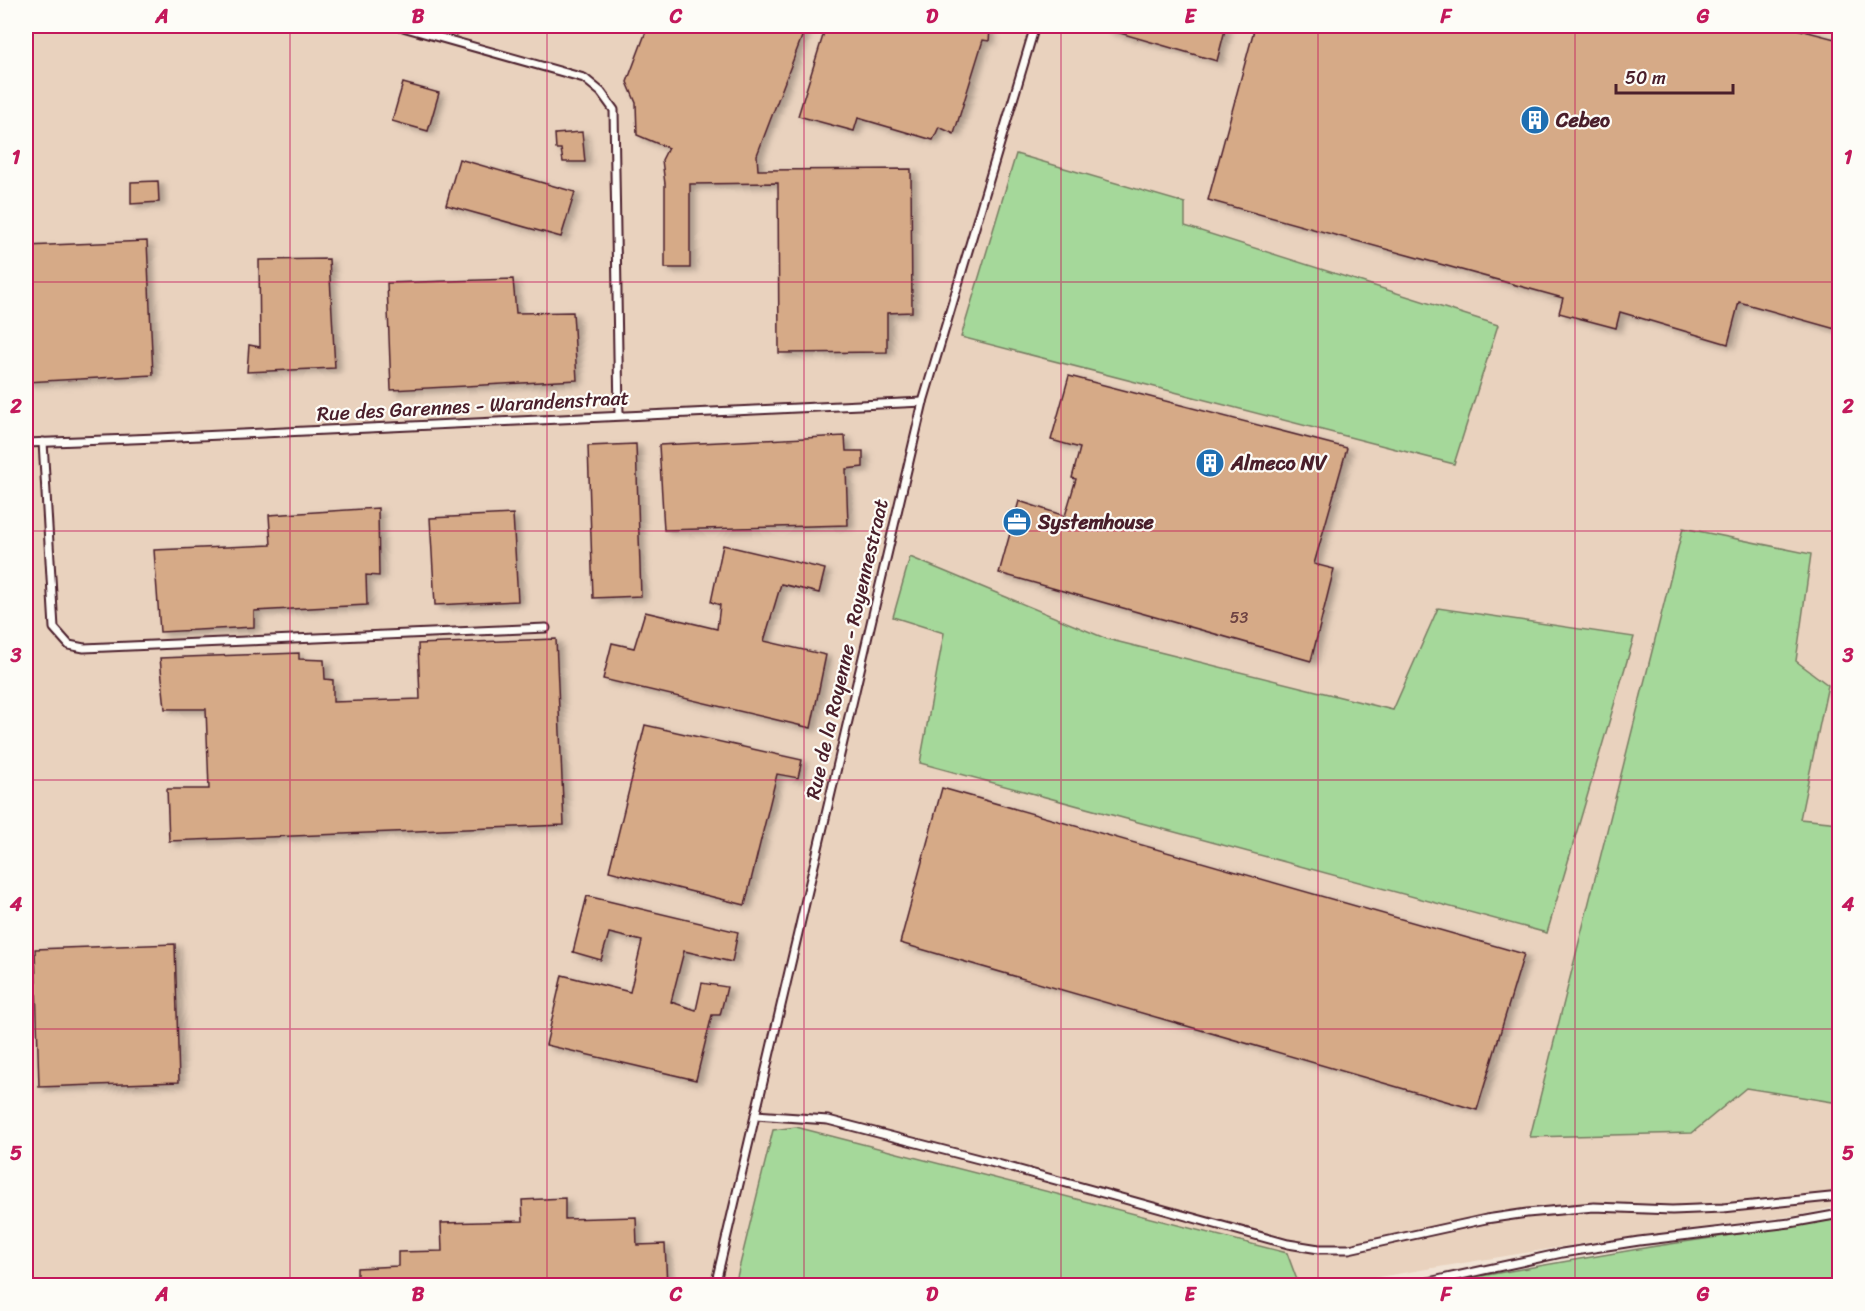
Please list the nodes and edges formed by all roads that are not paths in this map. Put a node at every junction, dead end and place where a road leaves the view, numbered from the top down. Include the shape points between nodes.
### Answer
1 (399, 26) edge
2 (1035, 26) edge
3 (923, 402) junction
4 (619, 415) junction
5 (43, 442) junction
6 (26, 443) edge
7 (546, 628) dead end
8 (755, 1115) junction
9 (1839, 1196) edge
10 (1839, 1214) edge
11 (715, 1286) edge
12 (1410, 1286) edge

1 - 4 lane via 584,78 614,110
2 - 3 lane, Rue de la Royenne - Royennestraat
3 - 4 lane, Rue des Garennes - Warandenstraat
3 - 8 lane, Rue de la Royenne - Royennestraat
4 - 5 lane, Rue des Garennes - Warandenstraat
5 - 6 lane, Rue des Garennes - Warandenstraat
5 - 7 lane via 54,628 69,645 84,648
8 - 9 lane via 828,1120 1318,1249 1349,1249 1527,1213 1594,1207 1723,1208
8 - 11 lane, Rue de la Royenne - Royennestraat
10 - 12 lane via 1562,1253

